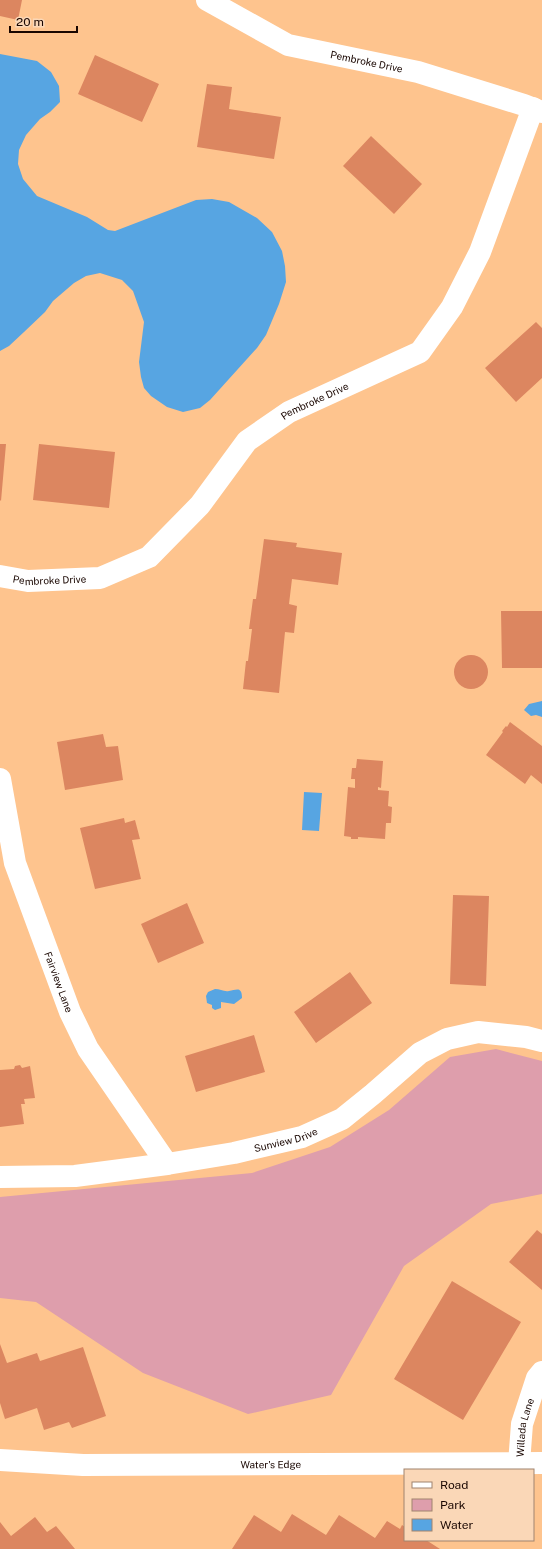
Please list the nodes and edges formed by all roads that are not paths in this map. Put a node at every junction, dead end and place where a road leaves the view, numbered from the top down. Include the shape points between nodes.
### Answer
1 (207, 0) edge
2 (537, 110) edge
3 (0, 576) edge
4 (0, 779) edge
5 (542, 1041) edge
6 (167, 1164) junction
7 (0, 1177) edge
8 (542, 1372) edge
9 (0, 1460) edge
10 (542, 1462) edge
11 (519, 1463) junction

1 - 2 street, Pembroke Drive via 288,45 418,72
2 - 3 street, Pembroke Drive via 480,252 452,307 420,352 289,412 247,440 200,505 149,557 100,578 28,581
4 - 6 street, Fairview Lane via 15,863 70,1012 88,1049
5 - 6 street, Sunview Drive via 526,1036 478,1032 447,1040 420,1053 342,1119 302,1137 234,1154
6 - 7 street, Sunview Drive via 75,1176
8 - 11 street, Willada Lane via 537,1378 522,1424
9 - 11 street, Water's Edge via 83,1465
10 - 11 street, Water's Edge

